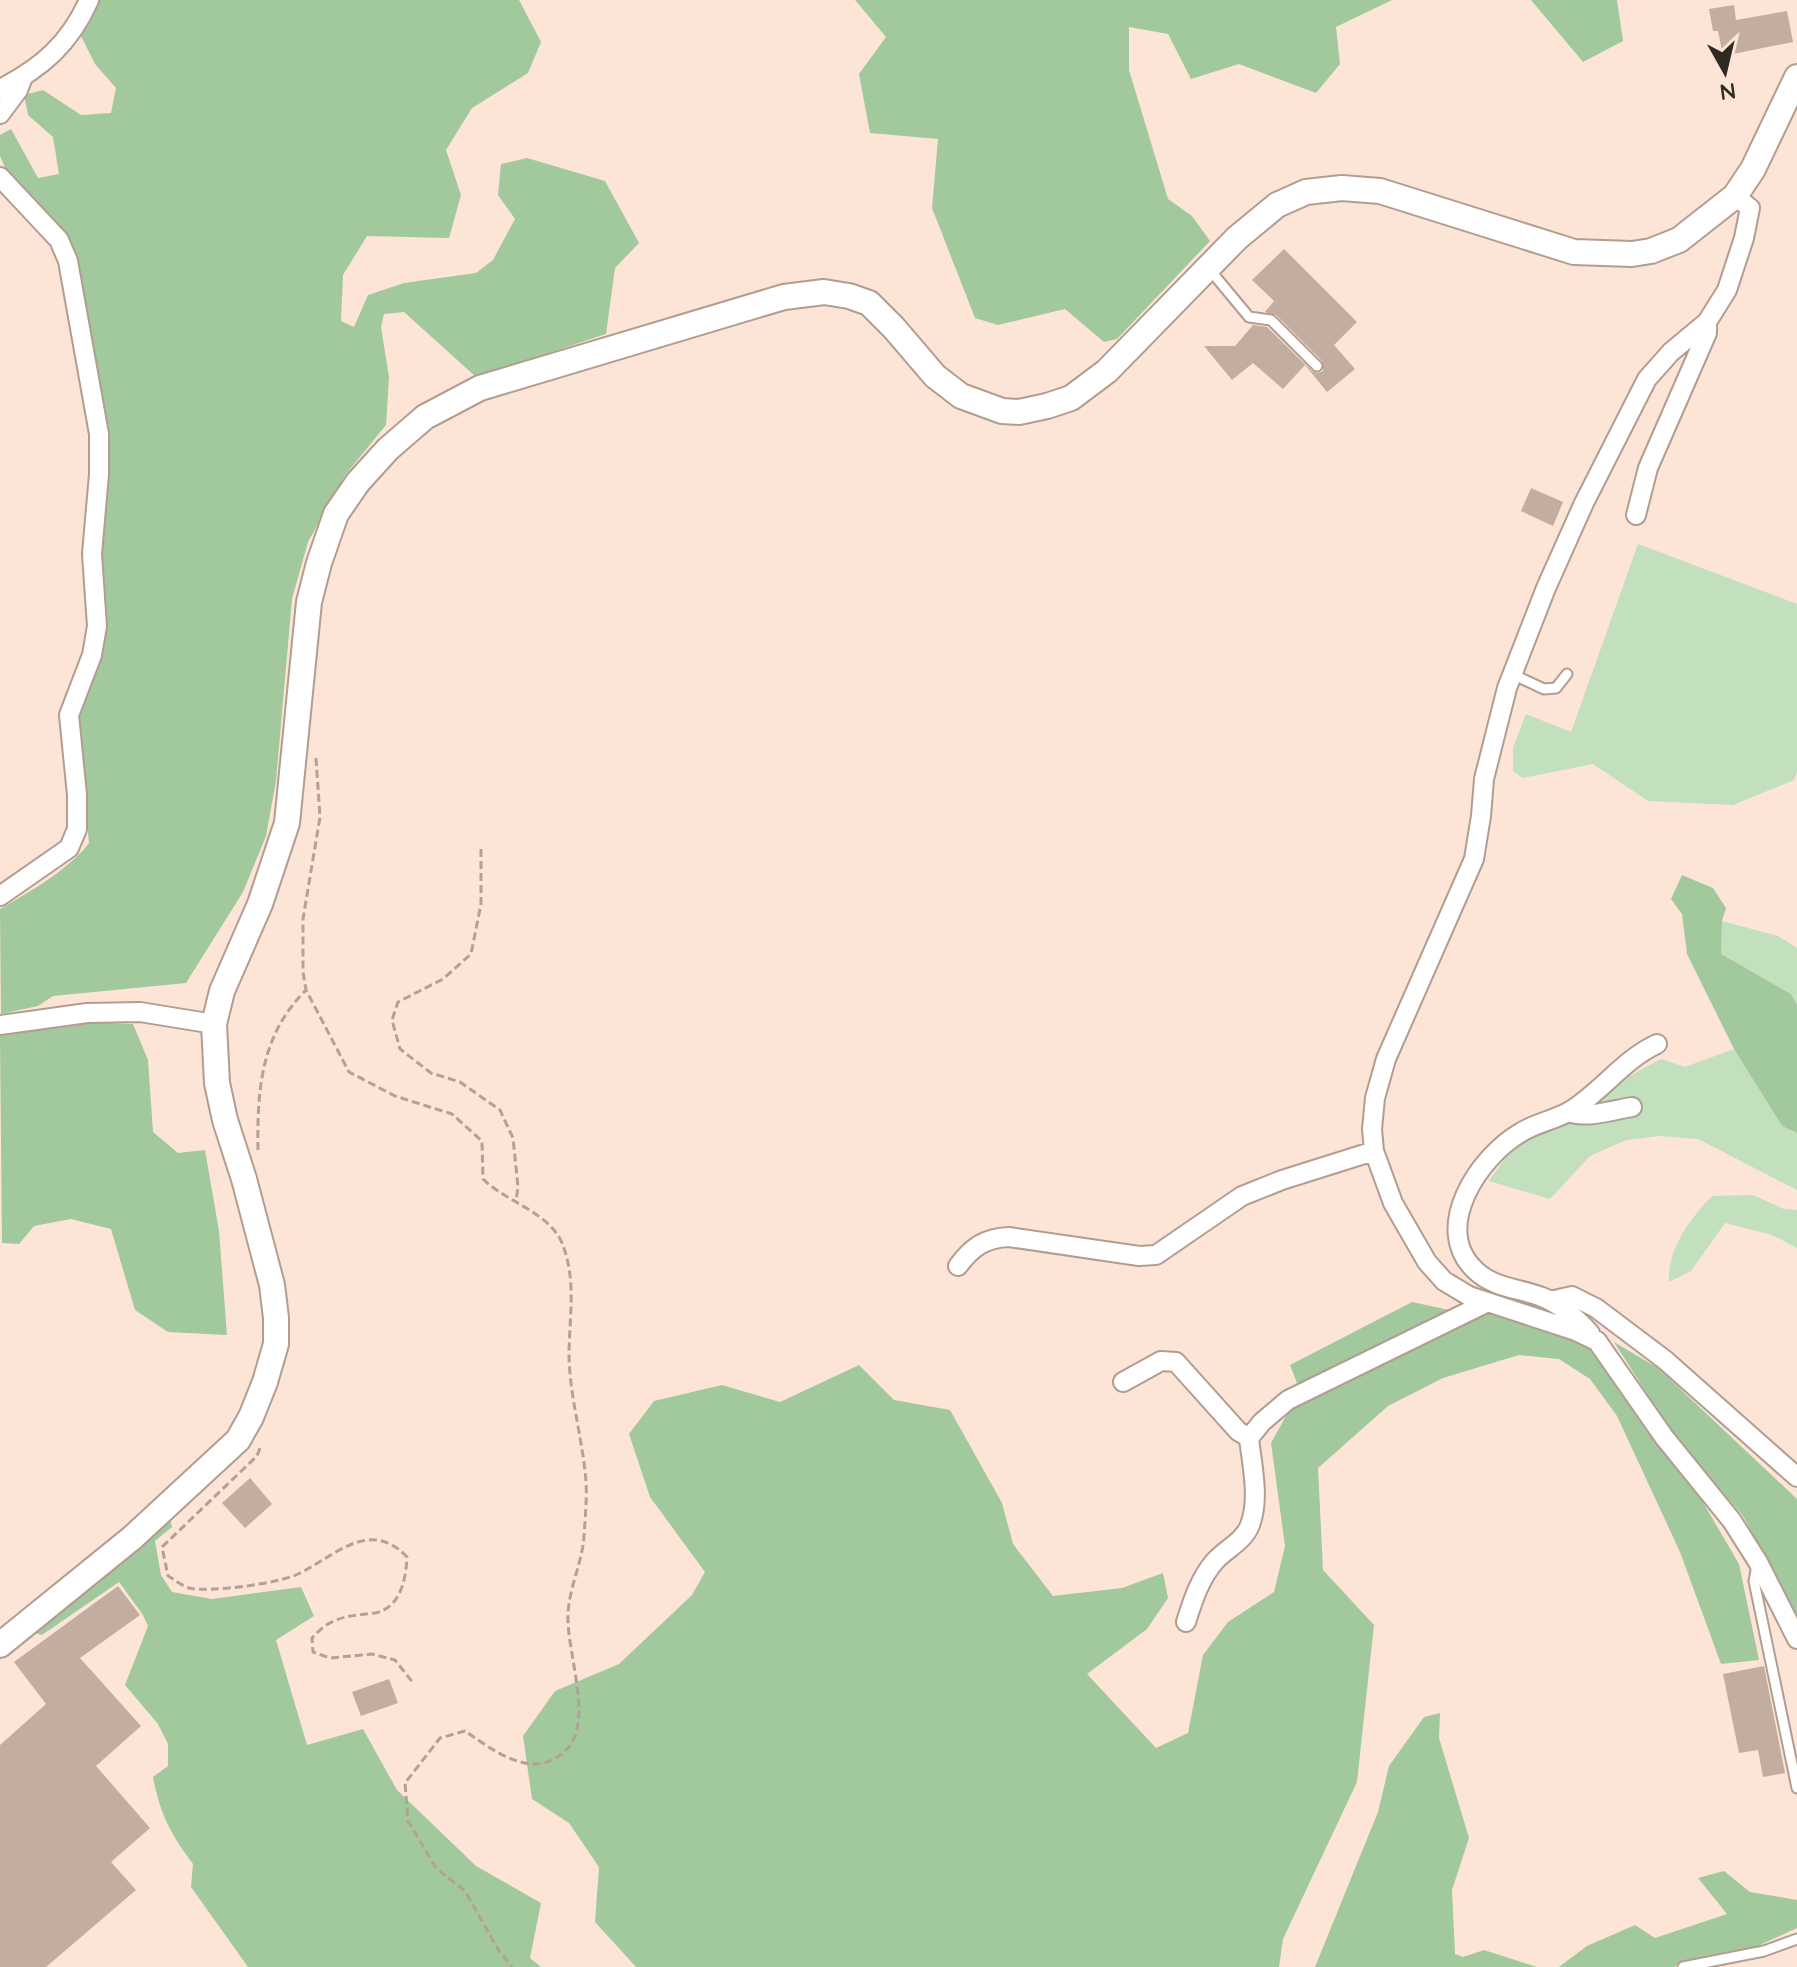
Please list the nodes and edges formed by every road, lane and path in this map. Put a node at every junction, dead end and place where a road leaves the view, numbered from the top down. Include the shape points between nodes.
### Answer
1 (89, 0) edge
2 (23, 77) junction
3 (1795, 86) edge
4 (0, 89) edge
5 (0, 114) edge
6 (0, 177) edge
7 (1735, 196) junction
8 (1208, 267) junction
9 (1707, 322) junction
10 (1317, 366) dead end
11 (1636, 515) dead end
12 (1512, 674) junction
13 (1567, 674) dead end
14 (296, 742) junction
15 (481, 849) dead end
16 (0, 896) edge
17 (306, 990) junction
18 (214, 1024) junction
19 (0, 1025) edge
20 (1657, 1044) dead end
21 (1632, 1107) dead end
22 (1569, 1112) junction
23 (258, 1150) dead end
24 (1374, 1151) junction
25 (516, 1201) junction
26 (958, 1266) dead end
27 (1550, 1301) junction
28 (1486, 1303) junction
29 (1597, 1341) junction
30 (1123, 1382) dead end
31 (251, 1417) junction
32 (1249, 1438) junction
33 (1797, 1477) edge
34 (1758, 1562) junction
35 (1186, 1622) dead end
36 (1797, 1639) edge
37 (0, 1645) edge
38 (414, 1684) dead end
39 (1797, 1788) edge
40 (1797, 1939) edge
41 (512, 1967) edge
42 (1683, 1967) edge

1 - 2 street via 67,41
2 - 4 street
2 - 5 street
3 - 7 street
6 - 16 street via 59,240 68,261 99,434 99,474 92,554 97,626 69,715 77,829 69,848
7 - 8 street via 1679,240 1632,254 1574,252 1380,191 1306,192 1277,205
7 - 9 street via 1750,208 1744,238 1727,290
8 - 10 lane via 1249,317 1271,320
8 - 14 street via 1107,371 1071,398 1019,412 961,396 935,376 869,303 824,292 784,297 480,388 425,417 388,449 336,514 309,602
9 - 11 street via 1707,333 1648,468
9 - 12 street via 1647,379 1584,503
12 - 13 lane via 1544,689 1556,688
12 - 24 street via 1484,779 1474,859 1386,1059 1375,1098
14 - 17 path via 314,746 320,817 303,919
14 - 18 street via 284,836 222,991
15 - 25 path via 481,904 471,954 443,979 398,1002 392,1020 400,1049 431,1073 460,1082 500,1110 513,1138
17 - 23 path via 287,1010 269,1049 258,1103
17 - 25 path via 349,1072 395,1096 452,1114 482,1141 483,1179
18 - 19 street via 140,1012
18 - 31 street via 219,1095 260,1233 276,1318 276,1344
20 - 22 street
21 - 22 street
22 - 27 street via 1520,1132 1485,1163 1464,1199 1459,1220 1460,1247 1476,1272
24 - 26 street via 1242,1196 1156,1255 1009,1237 994,1238 969,1251
24 - 28 street via 1393,1203 1427,1262 1444,1281
25 - 41 path via 551,1227 569,1267 569,1356 586,1484 584,1541 567,1634 580,1720 569,1748 552,1760 523,1764 465,1731 440,1738 405,1783 408,1821 436,1868 465,1891
27 - 29 street
27 - 33 street via 1572,1296 1596,1308 1665,1360
28 - 29 street
28 - 32 street via 1288,1400
29 - 34 street
30 - 32 street via 1161,1361 1176,1362
31 - 37 street via 238,1440 132,1538
31 - 38 path via 265,1438 257,1456 162,1547 168,1576 189,1588 225,1589 296,1575 355,1542 396,1545 407,1557 397,1598 379,1612 329,1623 312,1638 313,1652 330,1658 372,1654 395,1660
32 - 35 street via 1254,1490 1250,1525 1206,1573
34 - 36 street
34 - 39 lane via 1754,1581
40 - 42 lane

